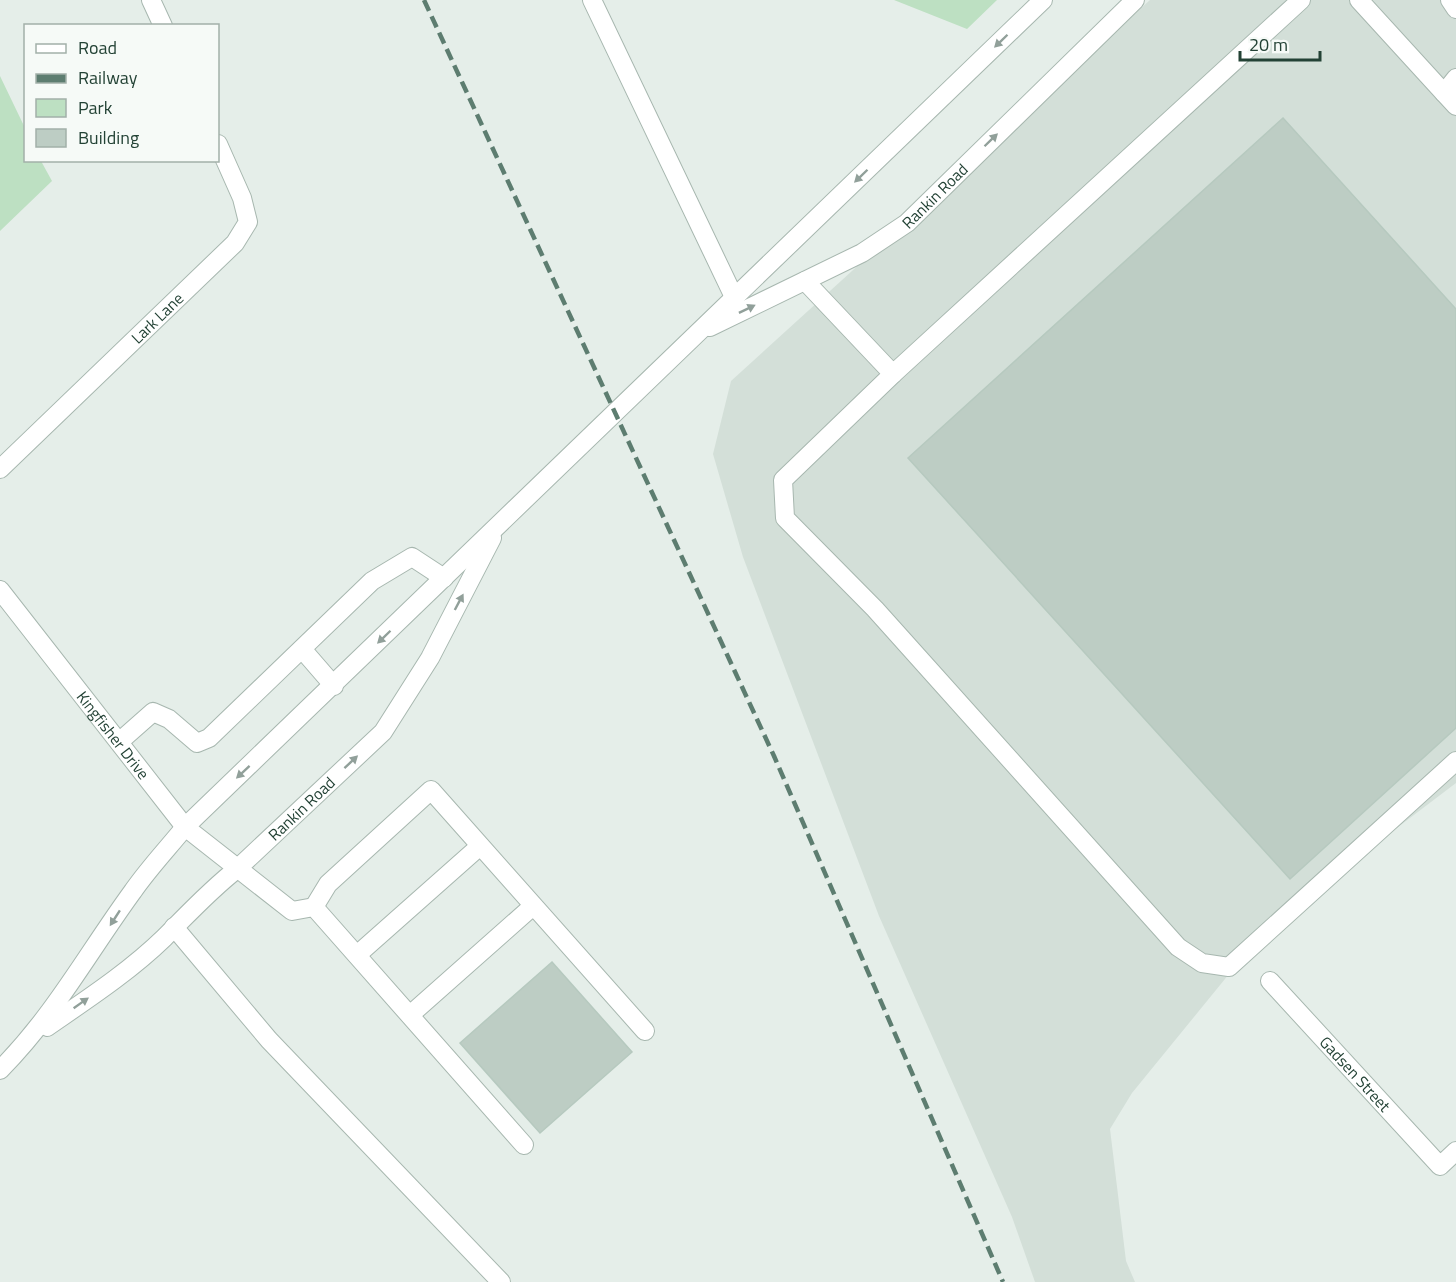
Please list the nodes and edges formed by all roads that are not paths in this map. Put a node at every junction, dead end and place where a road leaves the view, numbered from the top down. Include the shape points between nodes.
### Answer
1 (151, 0) edge
2 (592, 0) edge
3 (1044, 0) edge
4 (1135, 0) edge
5 (1301, 0) edge
6 (1359, 0) edge
7 (1450, 0) edge
8 (1456, 9) edge
9 (162, 24) edge
10 (1456, 78) edge
11 (1450, 99) edge
12 (219, 146) edge
13 (805, 281) junction
14 (734, 297) junction
15 (695, 335) junction
16 (893, 374) junction
17 (0, 469) edge
18 (501, 523) junction
19 (444, 578) junction
20 (0, 590) edge
21 (302, 649) junction
22 (334, 686) junction
23 (119, 742) junction
24 (1456, 761) edge
25 (185, 827) junction
26 (480, 846) junction
27 (237, 869) junction
28 (533, 906) junction
29 (314, 907) junction
30 (174, 927) junction
31 (357, 955) junction
32 (1270, 981) dead end
33 (410, 1016) junction
34 (645, 1031) dead end
35 (33, 1037) junction
36 (0, 1070) edge
37 (524, 1145) dead end
38 (1456, 1151) edge
39 (501, 1282) edge

1 - 9 street
2 - 14 street
3 -> 14 street, Rankin Road
13 -> 4 street, Rankin Road via 862,253 907,223
5 - 16 street
6 - 11 street
7 - 8 street
10 - 11 street
12 - 17 street, Lark Lane via 248,222 235,243
15 -> 13 street, Rankin Road
13 - 16 street
14 - 15 street, Rankin Road
15 - 18 street, Rankin Road
16 - 24 street via 783,480 784,518 875,609 1186,953 1202,963 1229,967
18 - 19 street, Rankin Road
27 -> 18 street, Rankin Road via 384,732 430,658
19 - 21 street via 412,557 372,582
19 -> 22 street, Rankin Road
20 - 23 street, Kingfisher Drive
21 - 22 street
21 - 23 street via 209,738 197,743 170,719 153,712
22 -> 25 street, Rankin Road
23 - 25 street, Kingfisher Drive
25 - 27 street, Kingfisher Drive
25 -> 35 street, Rankin Road via 134,889
26 - 28 street
26 - 29 street via 431,790 328,884
26 - 31 street
27 - 29 street, Kingfisher Drive via 292,911
27 - 30 street, Rankin Road
28 - 33 street
28 - 34 street
29 - 31 street
35 -> 30 street, Rankin Road via 102,988
30 - 39 street via 268,1040
31 - 33 street
32 - 38 street, Gadsen Street via 1440,1166
33 - 37 street
35 - 36 street, Rankin Road

